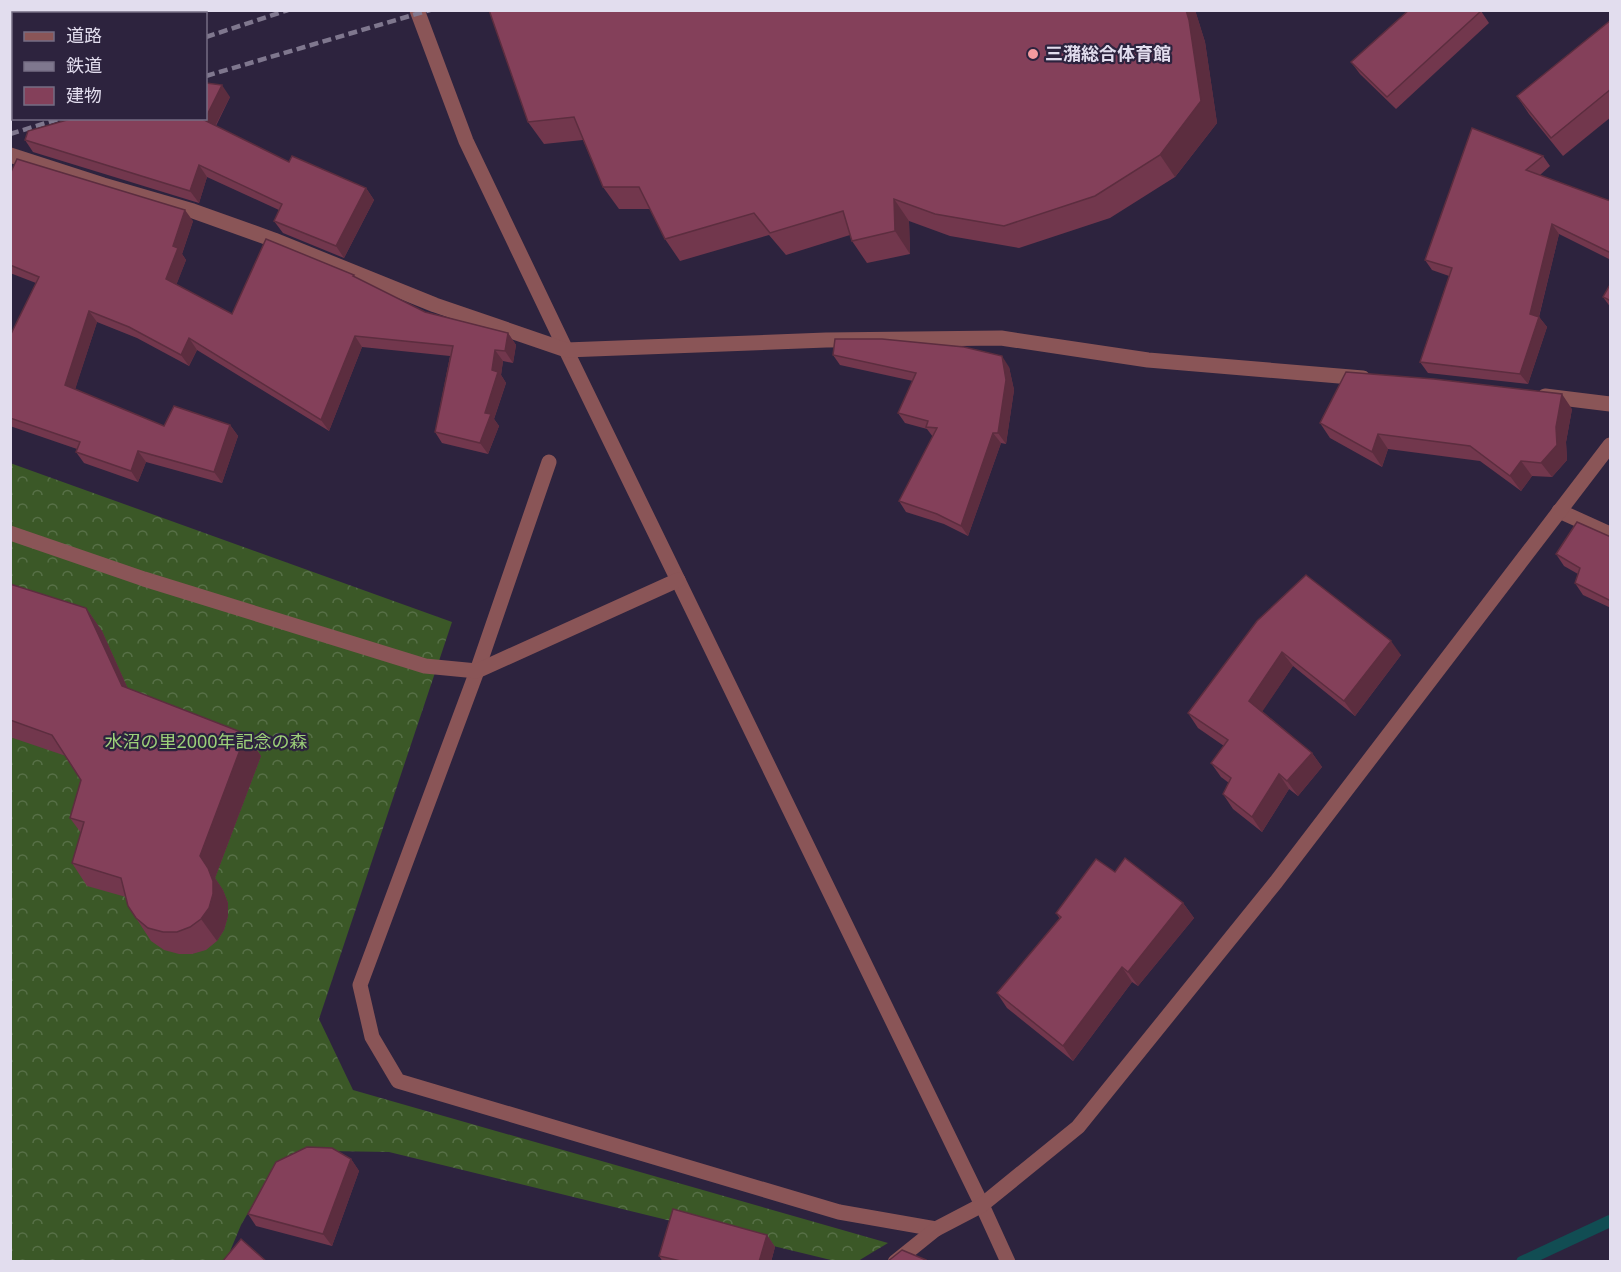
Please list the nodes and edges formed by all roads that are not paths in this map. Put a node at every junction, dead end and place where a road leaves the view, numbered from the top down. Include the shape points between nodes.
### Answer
1 (417, 10) edge
2 (10, 155) edge
3 (566, 350) junction
4 (1374, 379) edge
5 (1528, 394) edge
6 (1611, 404) edge
7 (1611, 445) edge
8 (549, 462) dead end
9 (1559, 511) junction
10 (10, 533) edge
11 (1611, 534) edge
12 (678, 580) junction
13 (477, 671) junction
14 (982, 1205) junction
15 (936, 1229) junction
16 (895, 1262) edge
17 (1008, 1262) edge

1 - 3 street via 466,141
2 - 3 street via 193,211 435,305
3 - 4 street via 1001,338 1148,360
3 - 12 street
5 - 6 street
7 - 9 street
8 - 13 street
9 - 11 street
9 - 14 street via 1276,882 1078,1126
10 - 13 street via 425,666
12 - 13 street
12 - 14 street
13 - 15 street via 360,985 372,1037 398,1081 839,1212
14 - 15 street
14 - 17 street
15 - 16 street

